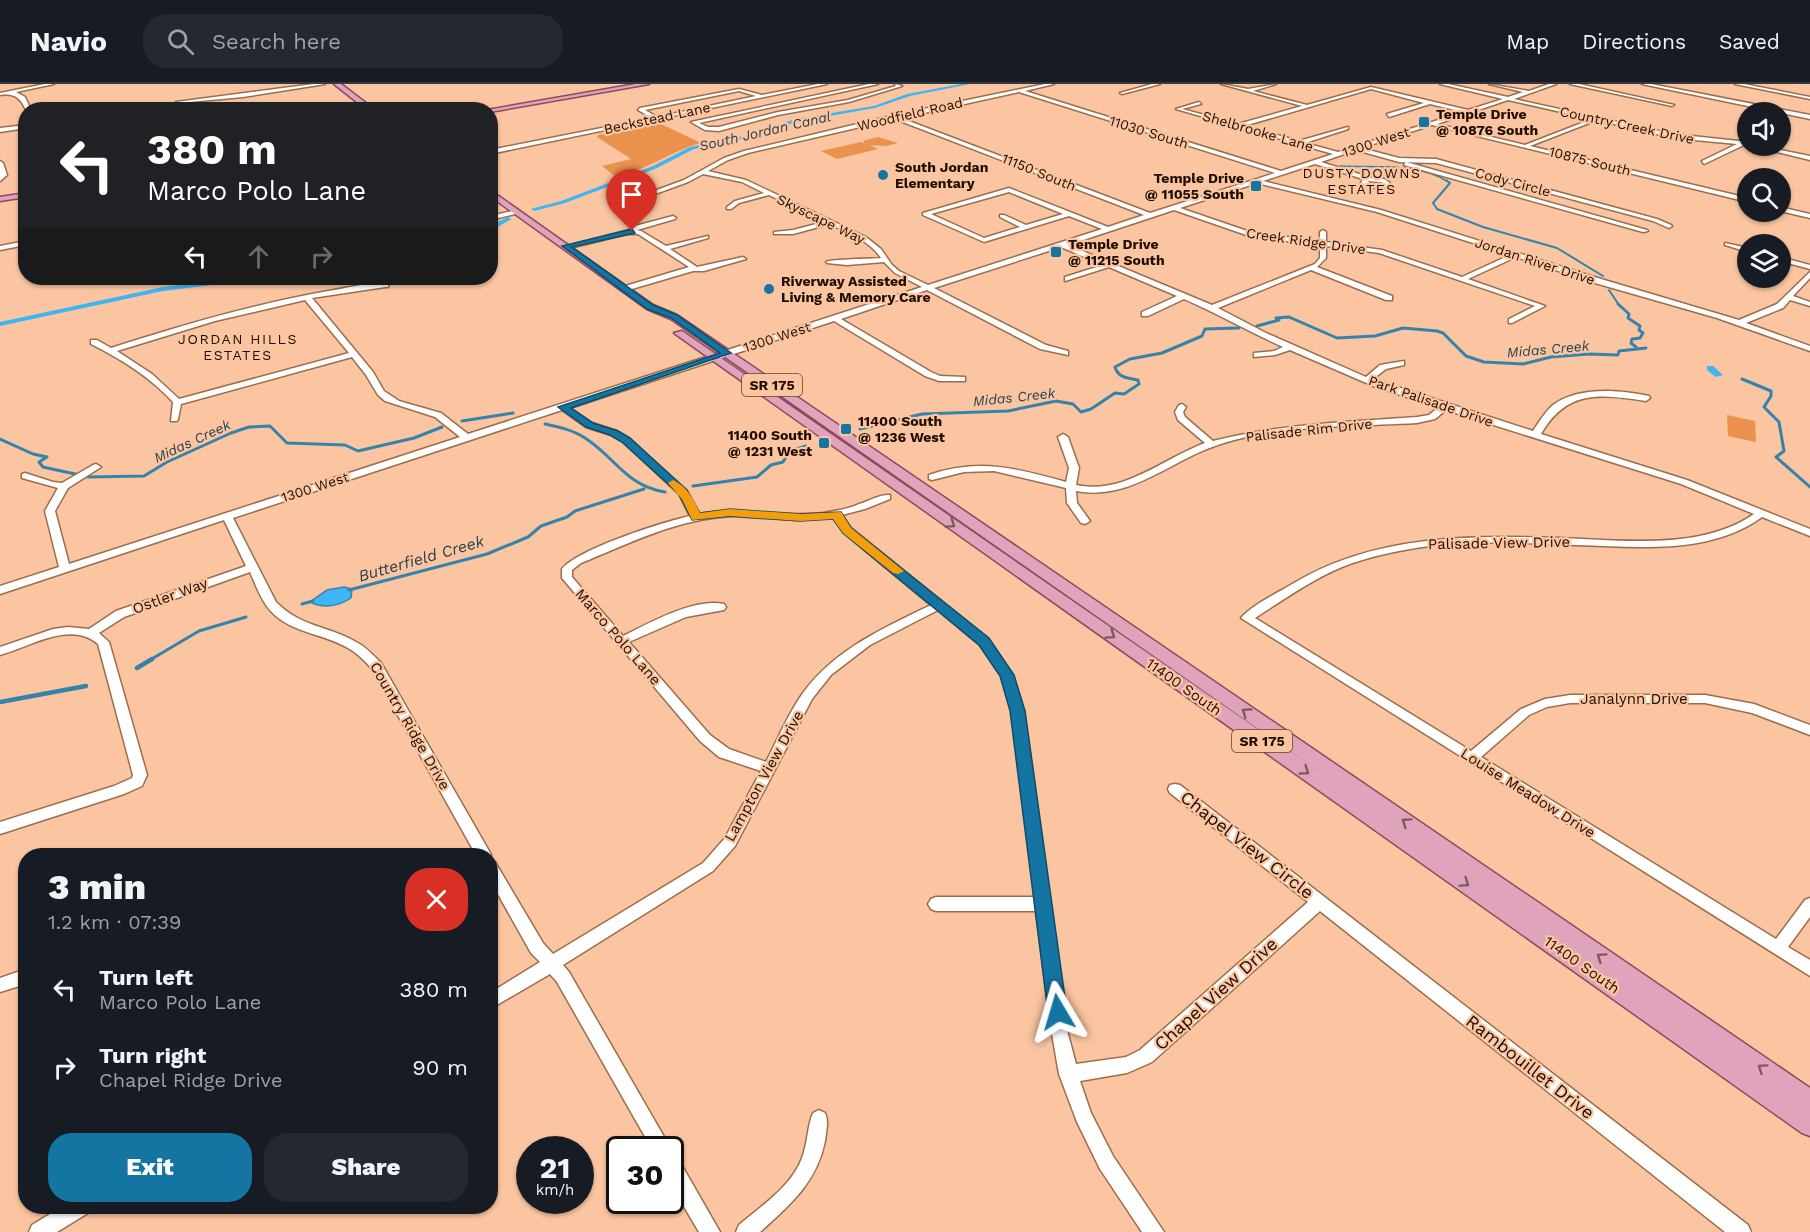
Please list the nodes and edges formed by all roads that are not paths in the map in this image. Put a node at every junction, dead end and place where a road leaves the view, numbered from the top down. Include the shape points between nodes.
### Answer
1 (52, 84) edge
2 (323, 84) edge
3 (337, 84) edge
4 (646, 84) edge
5 (825, 84) edge
6 (876, 84) edge
7 (1052, 84) edge
8 (1133, 84) edge
9 (1158, 84) edge
10 (1223, 84) edge
11 (1274, 84) edge
12 (1442, 84) edge
13 (1491, 84) edge
14 (1554, 84) edge
15 (1572, 84) edge
16 (1644, 84) edge
17 (1674, 84) edge
18 (1737, 84) edge
19 (898, 85) edge
20 (1144, 87) junction
21 (1664, 88) junction
22 (1016, 90) junction
23 (1249, 91) junction
24 (12, 92) junction
25 (1529, 92) junction
26 (1122, 93) dead end
27 (0, 94) edge
28 (760, 97) junction
29 (753, 98) junction
30 (1810, 98) edge
31 (1507, 100) junction
32 (25, 102) edge
33 (178, 102) dead end
34 (362, 102) edge
35 (1430, 102) junction
36 (1199, 103) dead end
37 (771, 105) junction
38 (1671, 105) dead end
39 (1308, 106) junction
40 (498, 110) edge
41 (1468, 112) junction
42 (1389, 115) dead end
43 (655, 117) junction
44 (894, 117) junction
45 (1810, 117) edge
46 (1596, 119) junction
47 (1431, 124) junction
48 (1238, 126) junction
49 (18, 127) edge
50 (1346, 128) dead end
51 (0, 130) edge
52 (1299, 143) junction
53 (1737, 143) edge
54 (1526, 145) junction
55 (1737, 148) edge
56 (1356, 149) junction
57 (498, 150) edge
58 (1338, 154) junction
59 (1791, 154) edge
60 (1810, 158) edge
61 (1399, 160) junction
62 (1315, 162) junction
63 (1704, 162) dead end
64 (0, 163) edge
65 (702, 172) junction
66 (1282, 173) junction
67 (0, 179) edge
68 (1370, 179) dead end
69 (1257, 181) junction
70 (656, 192) dead end
71 (769, 193) junction
72 (18, 197) edge
73 (1737, 197) edge
74 (498, 198) edge
75 (0, 200) edge
76 (1804, 206) dead end
77 (729, 208) dead end
78 (1174, 208) junction
79 (1791, 208) edge
80 (1791, 211) edge
81 (517, 212) junction
82 (1068, 214) junction
83 (498, 216) edge
84 (1002, 216) dead end
85 (1151, 216) junction
86 (1810, 216) edge
87 (673, 218) dead end
88 (830, 222) junction
89 (1669, 226) dead end
90 (1026, 227) junction
91 (1108, 230) junction
92 (632, 231) junction
93 (1645, 231) dead end
94 (1323, 232) dead end
95 (776, 233) dead end
96 (706, 237) dead end
97 (1323, 243) junction
98 (1061, 244) junction
99 (1727, 244) dead end
100 (18, 245) edge
101 (566, 246) junction
102 (1737, 247) edge
103 (0, 248) edge
104 (666, 248) junction
105 (1515, 255) junction
106 (743, 259) dead end
107 (885, 260) junction
108 (829, 262) dead end
109 (1791, 262) edge
110 (1109, 265) junction
111 (1312, 267) junction
112 (1810, 267) edge
113 (693, 269) junction
114 (1810, 274) edge
115 (1068, 279) dead end
116 (1462, 279) junction
117 (385, 285) dead end
118 (928, 288) junction
119 (625, 289) junction
120 (1184, 296) junction
121 (307, 297) junction
122 (1789, 297) junction
123 (1389, 298) dead end
124 (1810, 304) edge
125 (1212, 308) junction
126 (1144, 314) dead end
127 (834, 318) junction
128 (1512, 321) dead end
129 (1740, 323) junction
130 (94, 342) dead end
131 (1290, 347) junction
132 (1810, 349) edge
133 (111, 350) junction
134 (1065, 353) dead end
135 (354, 354) junction
136 (1257, 355) dead end
137 (720, 356) junction
138 (1401, 363) dead end
139 (962, 379) dead end
140 (1367, 380) junction
141 (1646, 398) dead end
142 (177, 402) junction
143 (563, 407) junction
144 (1182, 407) dead end
145 (1444, 407) junction
146 (174, 419) dead end
147 (1534, 435) junction
148 (1063, 437) dead end
149 (467, 438) junction
150 (1211, 444) junction
151 (96, 466) dead end
152 (26, 476) dead end
153 (932, 477) dead end
154 (64, 486) junction
155 (1071, 486) junction
156 (886, 497) dead end
157 (1762, 513) junction
158 (837, 515) junction
159 (227, 516) junction
160 (696, 517) junction
161 (1085, 521) dead end
162 (1810, 533) edge
163 (253, 567) junction
164 (65, 568) junction
165 (0, 590) edge
166 (940, 604) junction
167 (720, 607) dead end
168 (1246, 618) joint
169 (92, 632) junction
170 (622, 641) junction
171 (0, 651) edge
172 (1810, 730) edge
173 (1472, 758) junction
174 (768, 768) junction
175 (1175, 789) dead end
176 (0, 828) edge
177 (480, 848) edge
178 (498, 880) edge
179 (1319, 902) junction
180 (936, 904) dead end
181 (1044, 904) junction
182 (1810, 904) edge
183 (1778, 949) junction
184 (551, 964) junction
185 (1810, 969) edge
186 (18, 979) edge
187 (0, 986) edge
188 (498, 997) edge
189 (1068, 1074) junction
190 (1810, 1101) edge
191 (819, 1119) dead end
192 (1810, 1125) edge
193 (655, 1136) edge
194 (684, 1188) edge
195 (68, 1214) edge
196 (39, 1232) edge
197 (710, 1232) edge
198 (746, 1232) edge
199 (1154, 1232) edge
200 (1741, 1232) edge

1 - 24 street
2 - 33 street
3 - 34 main road
4 - 40 main road
5 - 28 street, Beckstead Lane
6 - 37 street
7 - 22 street, Woodfield Road
8 - 20 street
9 - 20 street
10 - 23 street
11 - 23 street
12 - 31 street, Country Creek Drive
13 - 25 street
14 - 25 street, 1300 West
15 - 38 street
16 - 21 street
17 - 21 street
18 - 30 street
19 - 37 street via 849,101 719,129 707,129 694,122
20 - 26 street
21 - 45 street
22 - 44 street, Woodfield Road
22 - 66 street, 11030 South
23 - 39 street
24 - 27 street
24 - 32 street
25 - 31 street, 1300 West
28 - 29 street, Beckstead Lane
28 - 43 street via 743,90 640,109
29 - 37 street
29 - 43 street, Beckstead Lane
31 - 41 street, 1300 West
31 - 46 street, Country Creek Drive
35 - 39 street via 1371,88
35 - 41 street
35 - 42 street
36 - 48 street, Shelbrooke Lane via 1178,109
39 - 48 street
41 - 47 street, 1300 West
43 - 57 street, Beckstead Lane
44 - 65 street, Woodfield Road via 746,152
44 - 85 street, 11150 South
46 - 53 street, Country Creek Drive via 1685,138
46 - 54 street
47 - 54 street, 10875 South
47 - 56 street, 1300 West
48 - 52 street, Shelbrooke Lane
49 - 51 street
50 - 52 street
52 - 58 street, Shelbrooke Lane
54 - 73 street, 10875 South
55 - 63 street
56 - 58 street, 1300 West
56 - 61 street, Cody Circle
58 - 62 street, 1300 West
59 - 60 street
61 - 89 street, Cody Circle via 1436,161
61 - 93 street
62 - 66 street, 1300 West
62 - 68 street
64 - 67 street via 4,175
65 - 70 street, Woodfield Road
65 - 71 street, Skyscape Way via 733,178
66 - 69 street, 1300 West
69 - 78 street, 1300 West
69 - 105 street, Jordan River Drive via 1379,211
71 - 77 street
71 - 88 street, Skyscape Way
72 - 75 main road
74 - 81 main road, 11400 South / SR 175
76 - 79 street
78 - 85 street, 1300 West
78 - 97 street, Creek Ridge Drive via 1245,234
80 - 86 street
81 - 83 street
81 - 101 main road, 11400 South / SR 175
82 - 90 street
82 - 90 street via 1009,190 925,214 984,240
82 - 91 street
84 - 90 street
85 - 91 street, 1300 West
87 - 92 street
88 - 95 street
88 - 107 street, Skyscape Way via 864,238
91 - 98 street, 1300 West
92 - 101 street
92 - 104 street
94 - 97 street
96 - 104 street
97 - 111 street via 1322,260
97 - 116 street, Creek Ridge Drive via 1380,251
98 - 110 street, Park Palisade Drive
98 - 118 street, 1300 West
99 - 102 street
100 - 103 street
101 - 119 main road, 11400 South / SR 175
104 - 113 street via 693,265
105 - 116 street
105 - 129 street, Jordan River Drive
106 - 113 street
107 - 108 street
107 - 118 street, Skyscape Way via 897,272
109 - 112 street
110 - 115 street
110 - 120 street, Park Palisade Drive
111 - 123 street
111 - 125 street
113 - 119 street
114 - 122 street
116 - 128 street, Creek Ridge Drive via 1541,306
117 - 121 street
118 - 127 street, 1300 West
118 - 134 street, Skyscape Way via 1043,347
119 - 137 main road, 11400 South / SR 175 via 650,307 660,320
120 - 125 street, Park Palisade Drive
120 - 126 street
121 - 133 street
121 - 135 street
122 - 124 street
122 - 129 street via 1774,309
125 - 131 street, Park Palisade Drive
127 - 137 street, 1300 West
127 - 139 street via 928,374
129 - 132 street, Jordan River Drive
130 - 133 street
131 - 136 street
131 - 140 street, Park Palisade Drive
133 - 142 street via 158,383
135 - 142 street
135 - 149 street via 384,398 434,413
137 - 143 street, 1300 West
190 -> 137 main road, 11400 South / SR 175
137 -> 192 main road, 11400 South / SR 175
138 - 140 street via 1383,367
140 - 145 street, Park Palisade Drive
141 - 147 street via 1598,395 1570,399 1554,409
142 - 146 street
143 - 149 street, 1300 West
143 - 160 street via 589,425 626,440 683,493
144 - 150 street via 1181,418
145 - 147 street, Park Palisade Drive
145 - 150 street, Palisade Rim Drive via 1432,417 1417,420 1263,432
147 - 157 street, Park Palisade Drive via 1684,483
148 - 155 street via 1073,464
149 - 159 street, 1300 West
150 - 155 street, Palisade Rim Drive via 1123,486 1100,490
151 - 154 street
152 - 154 street
153 - 155 street, Palisade Rim Drive via 958,468 987,467
154 - 164 street via 50,511
155 - 161 street via 1072,503
156 - 158 street, Marco Polo Lane
157 - 162 street, Park Palisade Drive
157 - 168 street, Palisade View Drive via 1731,531 1685,542 1455,542 1382,551 1324,571
158 - 160 street, Marco Polo Lane via 801,518 730,513
158 - 166 street via 847,530
159 - 163 street, Country Ridge Drive
159 - 164 street, 1300 West
160 - 170 street, Marco Polo Lane via 577,561 567,569 567,578
163 - 169 street, Ostler Way via 120,614
163 - 177 street, Country Ridge Drive via 279,614 306,628 341,638 368,655 377,666
164 - 165 street, 1300 West
166 - 174 street, Lampton View Drive via 866,642 827,672 807,697
166 - 181 street via 984,642 997,658 1014,693
167 - 170 street via 688,611
168 - 173 street, Louise Meadow Drive
169 - 171 street via 54,633
169 - 176 street via 103,642 140,769 137,782
170 - 174 street, Marco Polo Lane via 714,746
172 - 173 street, Janalynn Drive via 1754,709 1705,699 1570,699 1545,703 1525,712
173 - 183 street, Louise Meadow Drive
174 - 184 street, Lampton View Drive via 734,835 708,867
175 - 179 street, Chapel View Circle
178 - 184 street via 537,948
179 - 189 street, Chapel View Drive via 1146,1056 1127,1065
179 - 200 street, Rambouillet Drive
180 - 181 street
181 - 189 street
182 - 183 street
183 - 185 street, Louise Meadow Drive
184 - 188 street, Lampton View Drive
184 - 193 street via 563,977
186 - 187 street
189 - 199 street via 1103,1160
191 - 198 street via 805,1172
194 - 197 street
195 - 196 street

